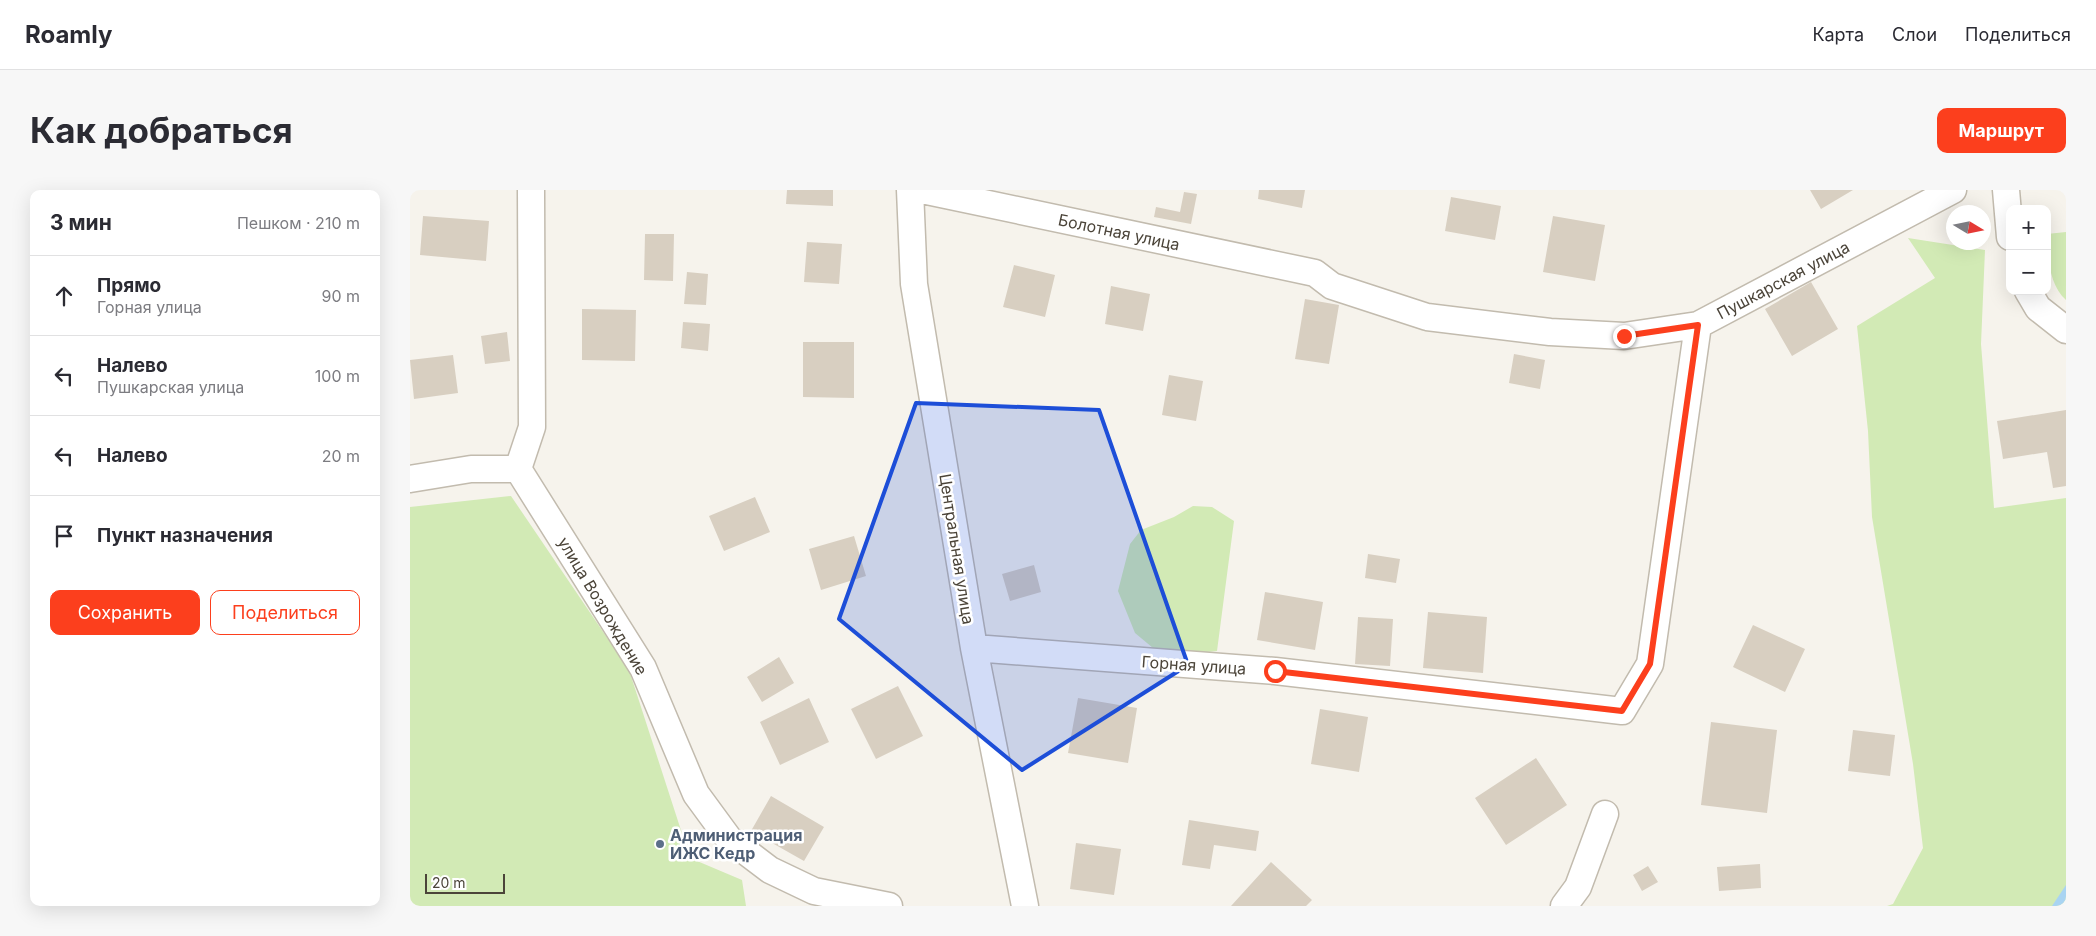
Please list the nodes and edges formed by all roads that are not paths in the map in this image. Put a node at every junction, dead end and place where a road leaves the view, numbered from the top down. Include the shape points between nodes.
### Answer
1 (531, 190) edge
2 (910, 190) edge
3 (922, 190) edge
4 (1953, 190) edge
5 (2006, 190) edge
6 (2007, 205) edge
7 (2030, 295) edge
8 (1698, 325) junction
9 (2066, 330) edge
10 (518, 470) junction
11 (410, 479) edge
12 (974, 648) junction
13 (1622, 711) joint
14 (1605, 814) dead end
15 (889, 906) edge
16 (1025, 906) edge
17 (1564, 906) edge

1 - 10 street via 532,427
2 - 12 street, Центральная улица via 914,284
3 - 8 street, Болотная улица via 1315,273 1332,286 1427,317 1550,332 1624,336
4 - 8 street, Пушкарская улица
5 - 6 street
7 - 9 street via 2038,308
8 - 13 street, Пушкарская улица via 1650,664
10 - 11 street via 471,469
10 - 15 street, улица Возрождение via 643,668 696,794 729,839 770,870 814,891
12 - 13 street, Горная улица via 1275,671
12 - 16 street, Центральная улица
14 - 17 street via 1578,887

